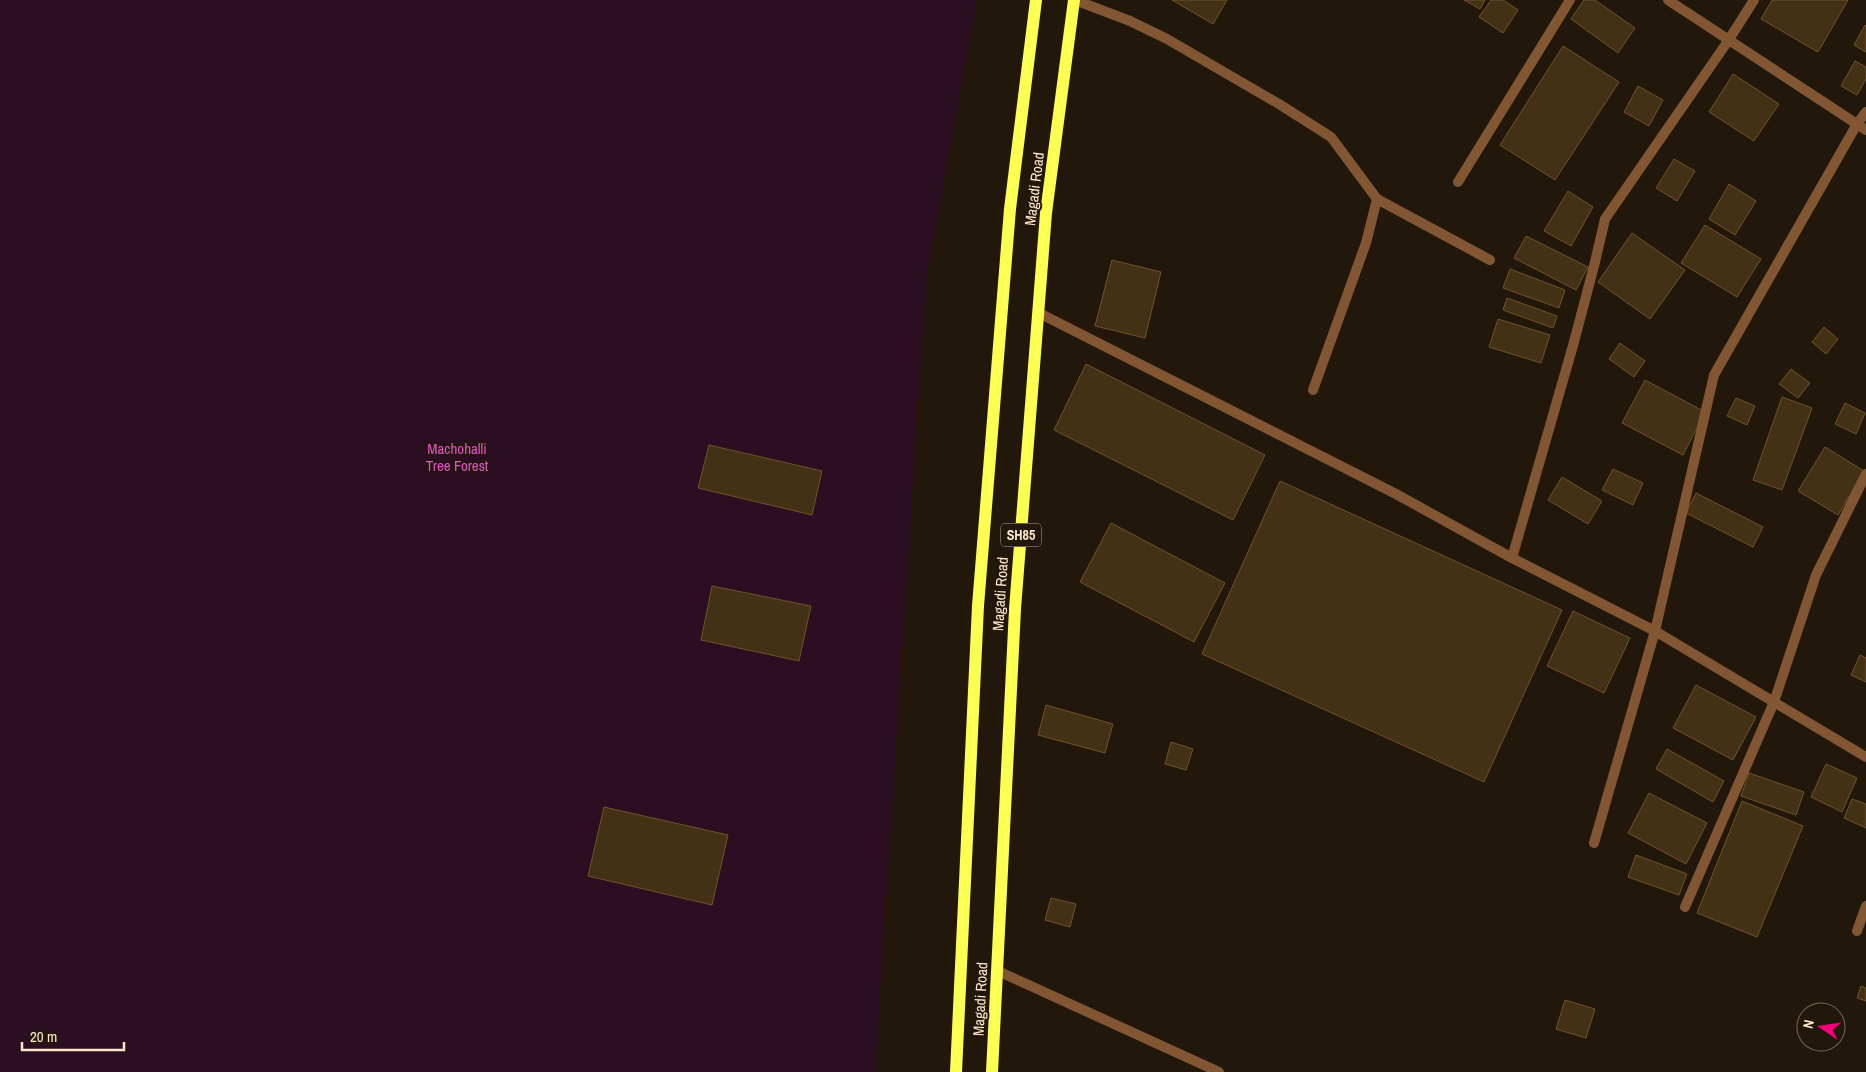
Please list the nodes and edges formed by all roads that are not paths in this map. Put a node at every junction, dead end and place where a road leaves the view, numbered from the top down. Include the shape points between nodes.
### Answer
1 (1036, 0) edge
2 (1074, 0) edge
3 (1570, 0) edge
4 (1668, 0) edge
5 (1754, 0) edge
6 (1728, 41) junction
7 (1866, 112) edge
8 (1857, 124) junction
9 (1866, 130) edge
10 (1458, 182) dead end
11 (1377, 199) junction
12 (1490, 260) dead end
13 (1038, 313) junction
14 (1313, 390) dead end
15 (1866, 474) edge
16 (1512, 558) junction
17 (1655, 631) junction
18 (1774, 702) junction
19 (1866, 758) edge
20 (1594, 843) dead end
21 (1866, 906) edge
22 (1685, 907) dead end
23 (1857, 931) dead end
24 (998, 972) junction
25 (956, 1072) edge
26 (992, 1072) edge
27 (1219, 1072) edge

1 - 25 main road, Magadi Road / SH85 via 1010,209 978,606
2 - 11 street via 1167,39 1331,137
2 - 13 main road, Magadi Road / SH85 via 1046,213
3 - 10 street
4 - 6 street
5 - 6 street
6 - 8 street
6 - 16 street via 1604,219 1574,342
7 - 8 street
8 - 9 street
8 - 17 street via 1714,375
11 - 12 street
11 - 14 street via 1366,243
13 - 16 street via 1396,494
13 - 24 main road, Magadi Road / SH85 via 1015,609
15 - 18 street via 1816,575
16 - 17 street
17 - 18 street
17 - 20 street
18 - 19 street
18 - 22 street
21 - 23 street
24 - 26 main road, Magadi Road / SH85
24 - 27 street

